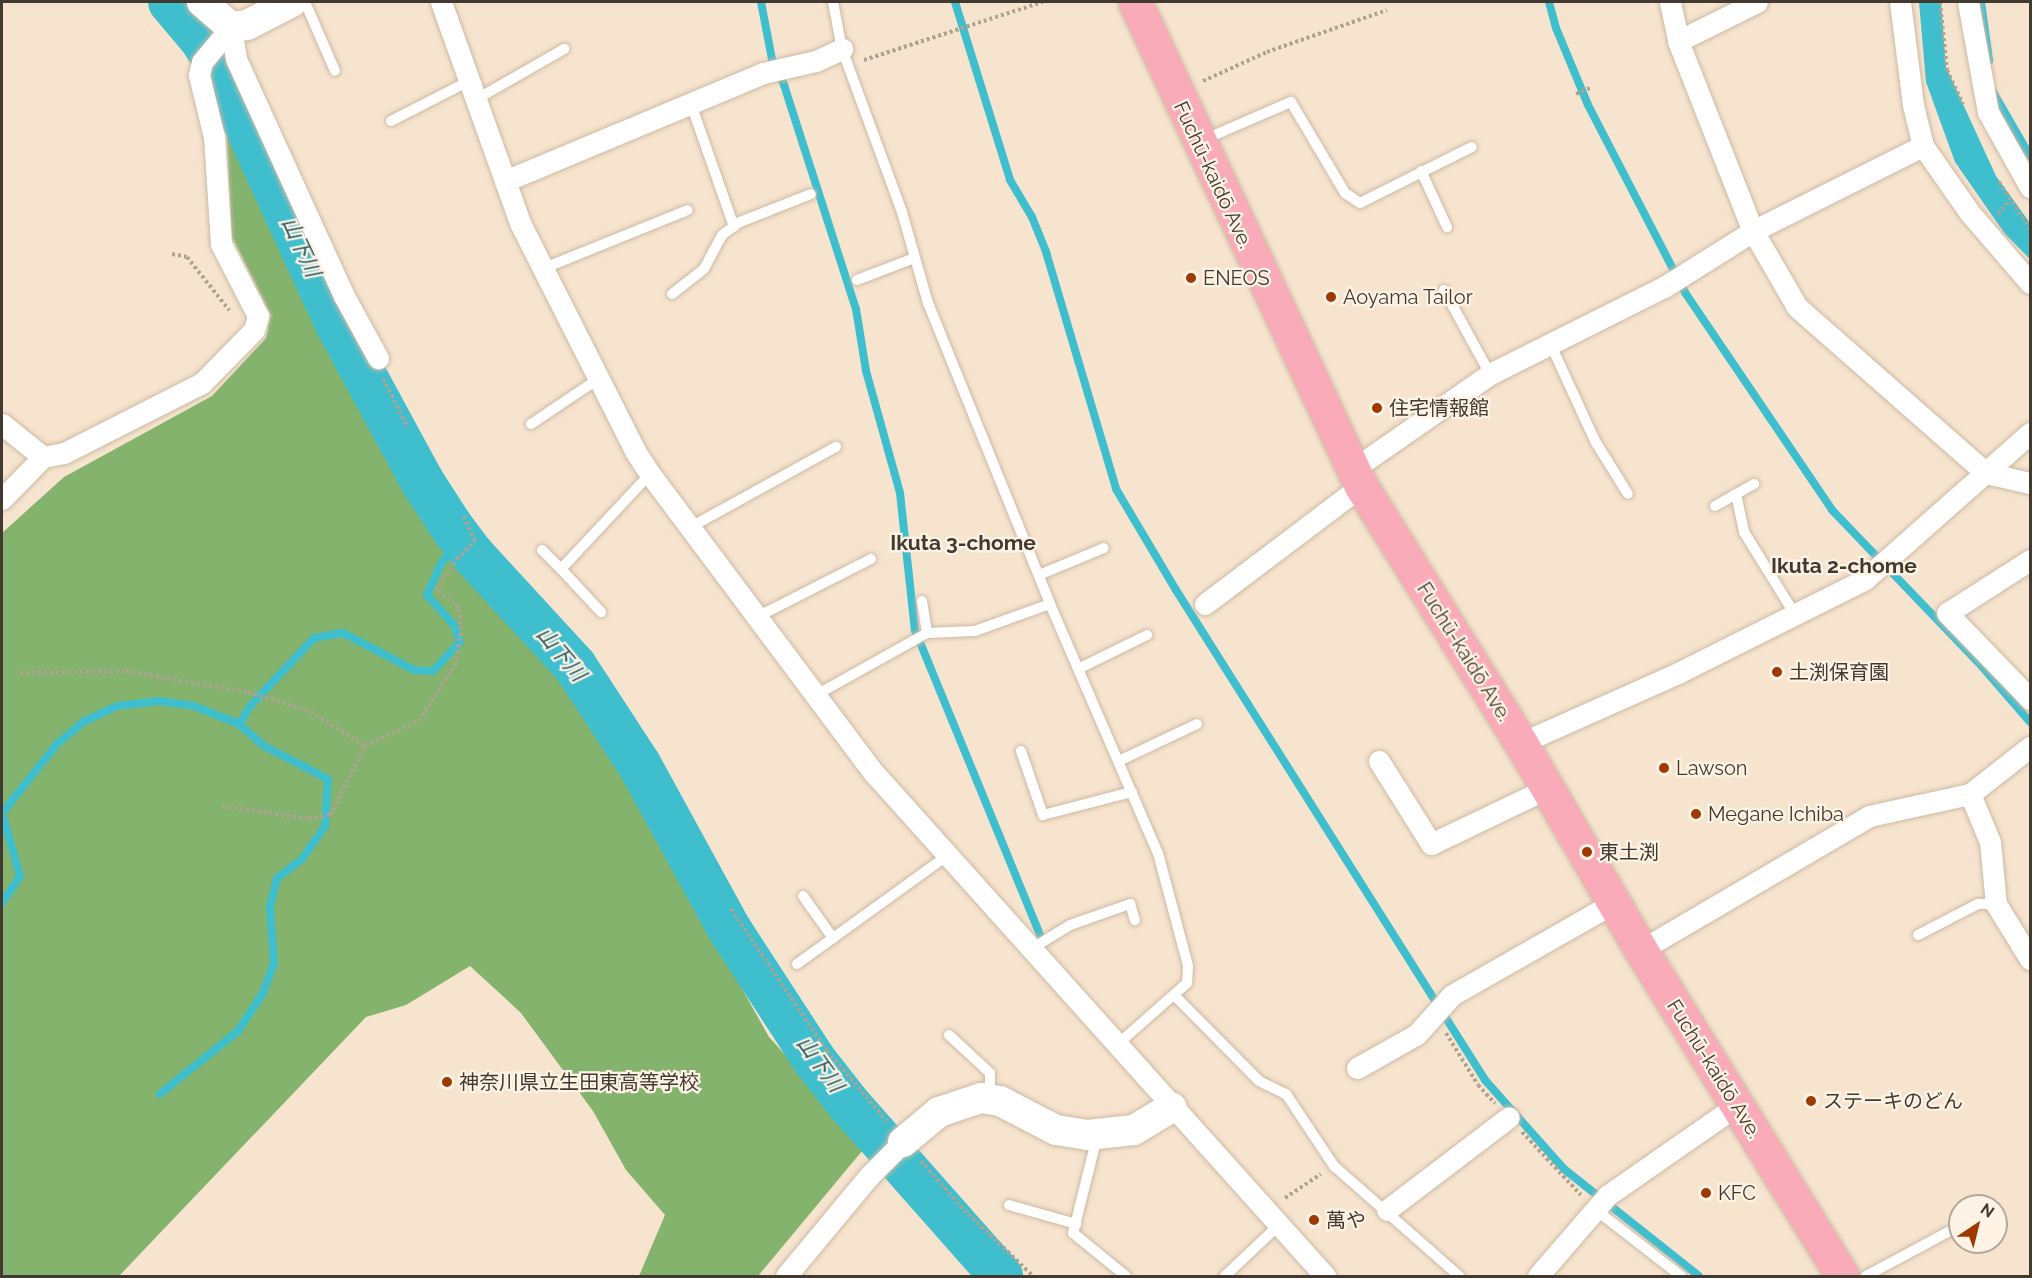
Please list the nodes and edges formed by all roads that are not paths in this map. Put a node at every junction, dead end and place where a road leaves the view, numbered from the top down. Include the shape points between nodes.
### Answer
1 (202, 2) edge
2 (292, 2) edge
3 (305, 2) edge
4 (441, 2) edge
5 (832, 2) edge
6 (1135, 2) edge
7 (1670, 2) edge
8 (1757, 2) edge
9 (1900, 2) edge
10 (1968, 2) edge
11 (224, 37) junction
12 (1678, 41) junction
13 (564, 50) dead end
14 (845, 57) junction
15 (335, 71) dead end
16 (472, 90) junction
17 (691, 104) junction
18 (391, 121) dead end
19 (1198, 142) junction
20 (1923, 146) junction
21 (1472, 147) dead end
22 (1421, 171) junction
23 (505, 181) junction
24 (2031, 187) edge
25 (811, 194) dead end
26 (688, 210) dead end
27 (734, 227) junction
28 (1447, 227) dead end
29 (1753, 231) junction
30 (912, 259) junction
31 (542, 269) junction
32 (858, 280) dead end
33 (2031, 283) edge
34 (1444, 290) dead end
35 (672, 294) dead end
36 (1550, 343) junction
37 (378, 358) road end
38 (1490, 374) junction
39 (598, 379) junction
40 (2, 424) edge
41 (531, 424) dead end
42 (2031, 433) edge
43 (836, 447) dead end
44 (42, 457) junction
45 (1986, 473) junction
46 (650, 474) junction
47 (1357, 478) junction
48 (2031, 483) edge
49 (1754, 484) dead end
50 (1628, 494) dead end
51 (1737, 494) junction
52 (2, 499) edge
53 (1714, 506) dead end
54 (689, 528) junction
55 (1104, 548) dead end
56 (542, 550) dead end
57 (871, 559) dead end
58 (2031, 560) edge
59 (561, 568) junction
60 (1039, 575) junction
61 (922, 601) dead end
62 (1050, 604) junction
63 (1204, 604) dead end
64 (601, 612) dead end
65 (1794, 613) junction
66 (757, 617) junction
67 (927, 633) junction
68 (1148, 635) dead end
69 (1080, 668) junction
70 (816, 695) junction
71 (2031, 699) edge
72 (1197, 724) dead end
73 (1521, 743) junction
74 (2031, 747) edge
75 (1021, 751) dead end
76 (1121, 760) junction
77 (1379, 761) dead end
78 (1546, 789) junction
79 (1132, 792) junction
80 (1970, 794) junction
81 (947, 856) junction
82 (803, 896) dead end
83 (1613, 903) junction
84 (1996, 904) junction
85 (1135, 920) dead end
86 (1918, 935) dead end
87 (833, 938) junction
88 (1031, 949) junction
89 (1641, 950) junction
90 (2031, 959) edge
91 (797, 964) dead end
92 (1176, 997) junction
93 (949, 1035) dead end
94 (1119, 1043) junction
95 (1357, 1068) dead end
96 (990, 1100) junction
97 (1736, 1106) junction
98 (1172, 1107) junction
99 (1509, 1117) dead end
100 (1097, 1134) junction
101 (897, 1146) joint
102 (1602, 1203) junction
103 (1009, 1205) dead end
104 (1387, 1210) junction
105 (1076, 1224) junction
106 (1279, 1225) junction
107 (1948, 1232) dead end
108 (786, 1276) edge
109 (1126, 1276) edge
110 (1226, 1276) edge
111 (1325, 1276) edge
112 (1459, 1276) edge
113 (1538, 1276) edge
114 (1680, 1276) edge
115 (1842, 1276) edge
116 (1866, 1276) edge

1 - 11 street
2 - 11 street
3 - 15 lane
4 - 16 street
5 - 14 lane
6 - 19 main road, Fuchū-kaidō Ave.
7 - 12 street
8 - 12 street
9 - 20 street via 1913,105
10 - 24 street via 1988,112
11 - 37 street via 344,296
11 - 44 street via 202,63 199,75 214,137 221,244 258,316 255,326 202,384 64,453
12 - 29 street
13 - 16 lane
14 - 17 street via 763,73
14 - 30 lane via 902,212
16 - 18 lane
16 - 23 street
17 - 23 street
17 - 27 lane
19 - 22 lane via 1291,102 1351,200 1360,203
19 - 47 main road, Fuchū-kaidō Ave.
20 - 29 street
20 - 33 street via 1969,212
21 - 22 lane
22 - 28 lane
23 - 31 street
25 - 27 lane
26 - 31 lane
27 - 35 lane via 722,234 704,269
29 - 36 street via 1664,287
29 - 45 street via 1797,307
30 - 32 lane
30 - 60 lane
31 - 39 street
34 - 38 lane
36 - 38 street
36 - 50 lane via 1595,441
38 - 47 street
39 - 41 lane
39 - 46 street
40 - 44 street
42 - 45 street
43 - 54 lane
44 - 52 street
45 - 48 street
45 - 65 street via 1882,565
46 - 54 street
46 - 59 lane
47 - 63 street
47 - 73 main road, Fuchū-kaidō Ave.
49 - 51 lane
51 - 53 lane
51 - 65 lane via 1744,532
54 - 66 street
55 - 60 lane
56 - 59 lane
57 - 66 lane
58 - 71 street via 1947,613
59 - 64 lane
60 - 62 lane
61 - 67 lane
62 - 67 lane via 975,631
62 - 69 lane
65 - 73 street via 1678,673
66 - 70 street
67 - 70 lane
68 - 69 lane
69 - 76 lane
70 - 81 street via 874,773
72 - 76 lane
73 - 78 main road, Fuchū-kaidō Ave.
74 - 80 street
75 - 79 lane via 1043,815
76 - 79 lane
77 - 78 street via 1431,844
78 - 83 main road, Fuchū-kaidō Ave.
79 - 92 lane via 1158,853 1188,966 1187,983
80 - 84 street via 1990,842
80 - 89 street via 1869,816
81 - 87 lane
81 - 88 street
82 - 87 lane
83 - 89 main road, Fuchū-kaidō Ave.
83 - 95 street via 1438,1008 1417,1034
84 - 86 lane via 1978,904
84 - 90 street
85 - 88 lane via 1130,904 1070,926
87 - 91 lane
88 - 94 street
89 - 97 main road, Fuchū-kaidō Ave.
92 - 94 lane
92 - 104 lane via 1259,1082 1286,1094 1334,1166
93 - 96 lane via 990,1073
94 - 98 street
96 - 100 street via 1056,1130
96 - 101 street via 958,1103 939,1112
97 - 102 street
97 - 115 main road, Fuchū-kaidō Ave.
98 - 100 street via 1134,1130
98 - 106 street
99 - 104 street
100 - 105 lane
101 - 108 street
102 - 113 street
102 - 114 lane
103 - 105 lane
104 - 112 lane
105 - 109 lane via 1073,1233
106 - 110 lane
106 - 111 street
107 - 116 lane

